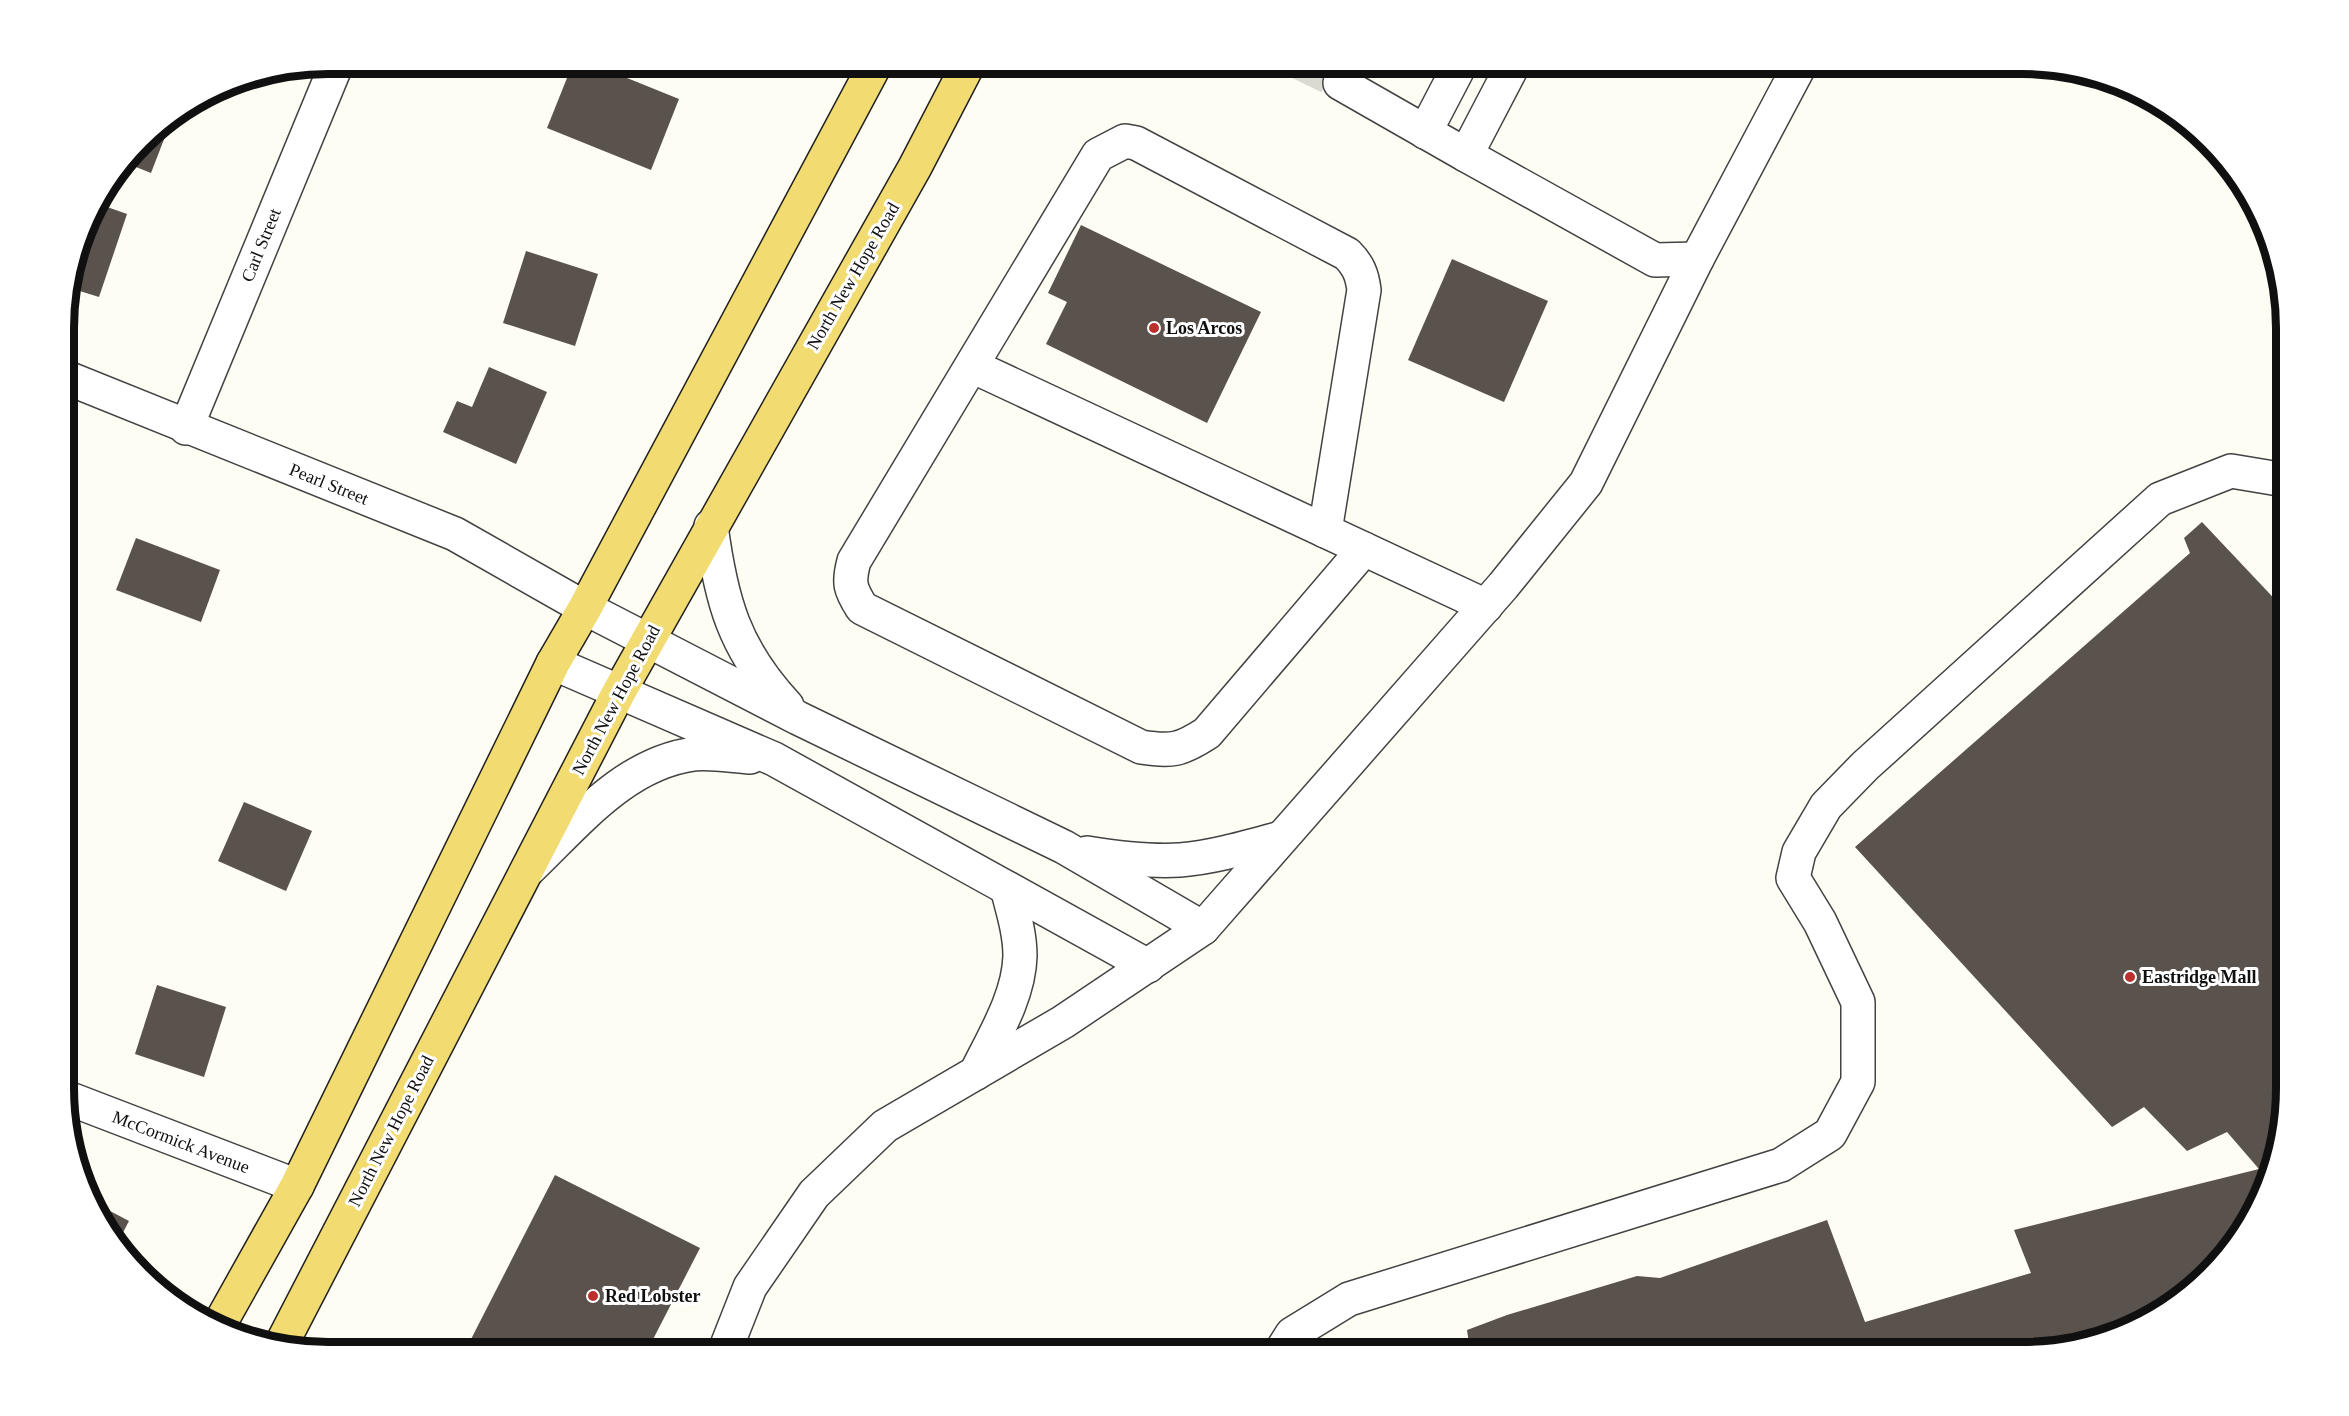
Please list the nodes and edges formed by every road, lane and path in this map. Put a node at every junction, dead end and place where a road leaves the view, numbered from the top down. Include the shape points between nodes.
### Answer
1 (332, 74) edge
2 (870, 74) edge
3 (963, 74) edge
4 (1455, 74) edge
5 (1508, 74) edge
6 (1795, 74) edge
7 (1340, 83) tunnel mouth
8 (1425, 132) junction
9 (1466, 155) junction
10 (1697, 259) junction
11 (972, 366) junction
12 (74, 381) edge
13 (186, 428) junction
14 (2276, 478) edge
15 (711, 526) junction
16 (1326, 531) junction
17 (1364, 549) junction
18 (1486, 606) junction
19 (585, 608) junction
20 (647, 640) junction
21 (553, 663) junction
22 (619, 692) junction
23 (798, 718) junction
24 (774, 759) junction
25 (1281, 838) junction
26 (1064, 847) junction
27 (526, 872) junction
28 (1007, 888) junction
29 (1203, 928) junction
30 (1148, 966) junction
31 (975, 1073) junction
32 (74, 1100) edge
33 (297, 1186) junction
34 (223, 1320) edge
35 (284, 1339) edge
36 (728, 1342) edge
37 (1287, 1342) edge

1 - 13 street, Carl Street
2 - 19 main road
3 - 15 main road, North New Hope Road via 915,167
4 - 8 street
5 - 9 street
6 - 10 street
7 - 8 street
8 - 9 street
9 - 10 street via 1655,260
10 - 18 street via 1586,483
11 - 16 street
11 - 16 street via 1098,155 1125,141 1136,143 1347,254 1357,264 1364,290
11 - 17 street via 855,561 849,579 852,592 862,608 1141,747 1185,748 1207,733
12 - 13 street, Pearl Street
13 - 19 street, Pearl Street via 454,534
14 - 37 street via 2231,471 2160,499 1865,766 1826,807 1799,852 1793,878 1820,922 1858,1002 1858,1082 1830,1134 1781,1165 1349,1299 1292,1334
15 - 20 main road, North New Hope Road
15 - 23 street via 728,613 748,657 767,685
16 - 17 street
17 - 18 street
18 - 25 street
19 - 20 street, Pearl Street
19 - 21 main road
20 - 22 main road, North New Hope Road
20 - 23 street, Pearl Street
21 - 22 street
21 - 33 main road
22 - 24 street
22 - 27 main road, North New Hope Road
23 - 26 street, Pearl Street
24 - 27 street via 695,754 652,765 616,786
24 - 28 street
25 - 26 street via 1180,860 1134,860
25 - 29 street
26 - 29 street
27 - 35 main road, North New Hope Road
28 - 30 street
28 - 31 street via 1018,930 1020,958 1005,1014
29 - 30 street
30 - 31 street
31 - 36 street via 885,1126 814,1194 750,1287
32 - 33 street, McCormick Avenue
33 - 34 main road

